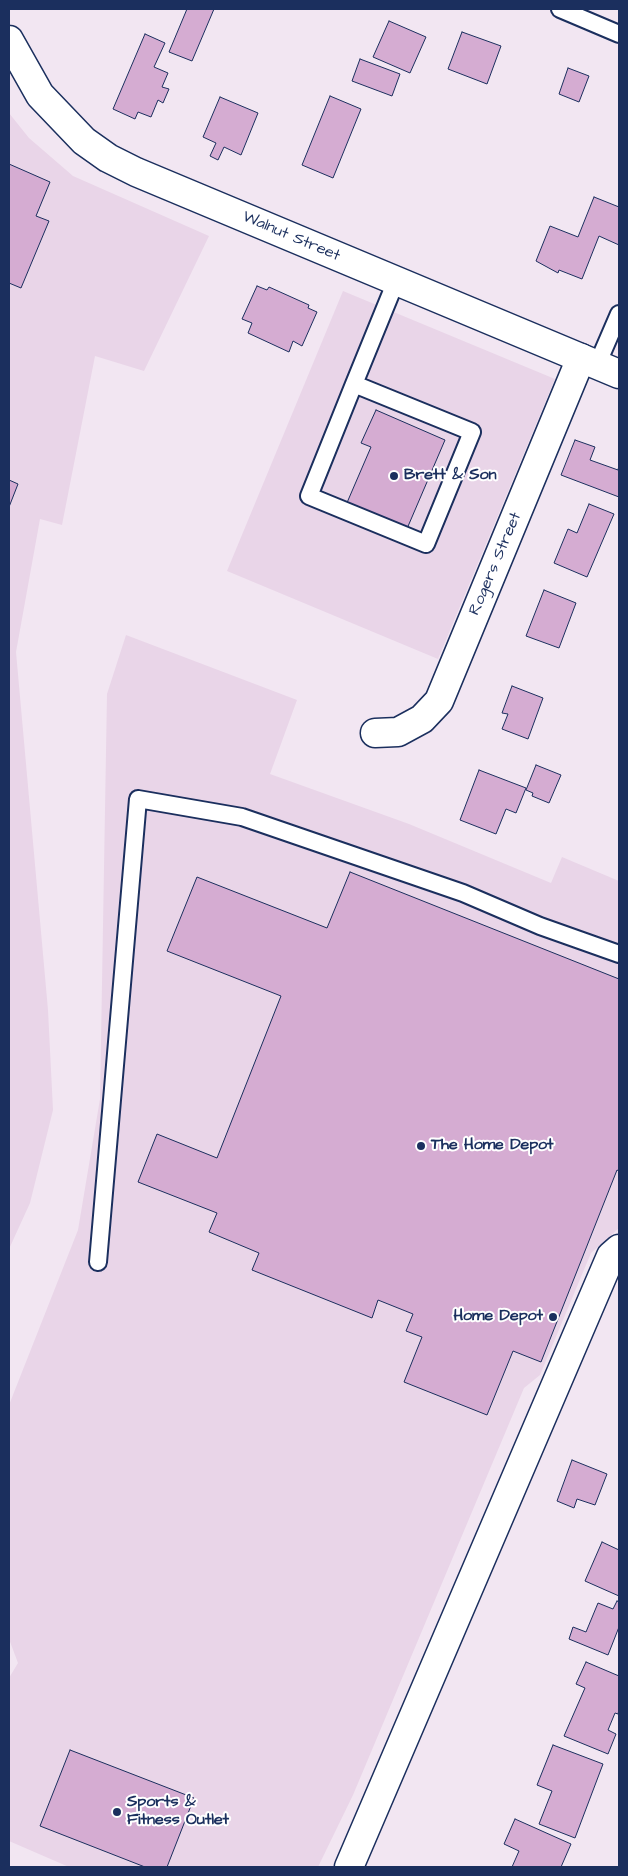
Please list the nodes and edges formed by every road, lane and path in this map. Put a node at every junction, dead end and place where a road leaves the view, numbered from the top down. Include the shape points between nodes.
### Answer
1 (560, 9) edge
2 (619, 34) edge
3 (10, 45) edge
4 (396, 281) junction
5 (619, 314) edge
6 (599, 365) edge
7 (354, 384) junction
8 (375, 733) dead end
9 (619, 954) edge
10 (619, 1249) edge
11 (98, 1262) dead end
12 (349, 1867) edge

1 - 2 lane
3 - 4 street, Walnut Street via 40,95 61,120 84,142 108,158
4 - 6 street, Walnut Street
4 - 7 lane
5 - 6 lane
6 - 8 street, Rogers Street via 439,701 422,719 398,732
7 - 7 lane via 309,496 426,544 472,432
9 - 11 lane via 540,926 463,893 242,817 138,799
10 - 12 street via 611,1256

